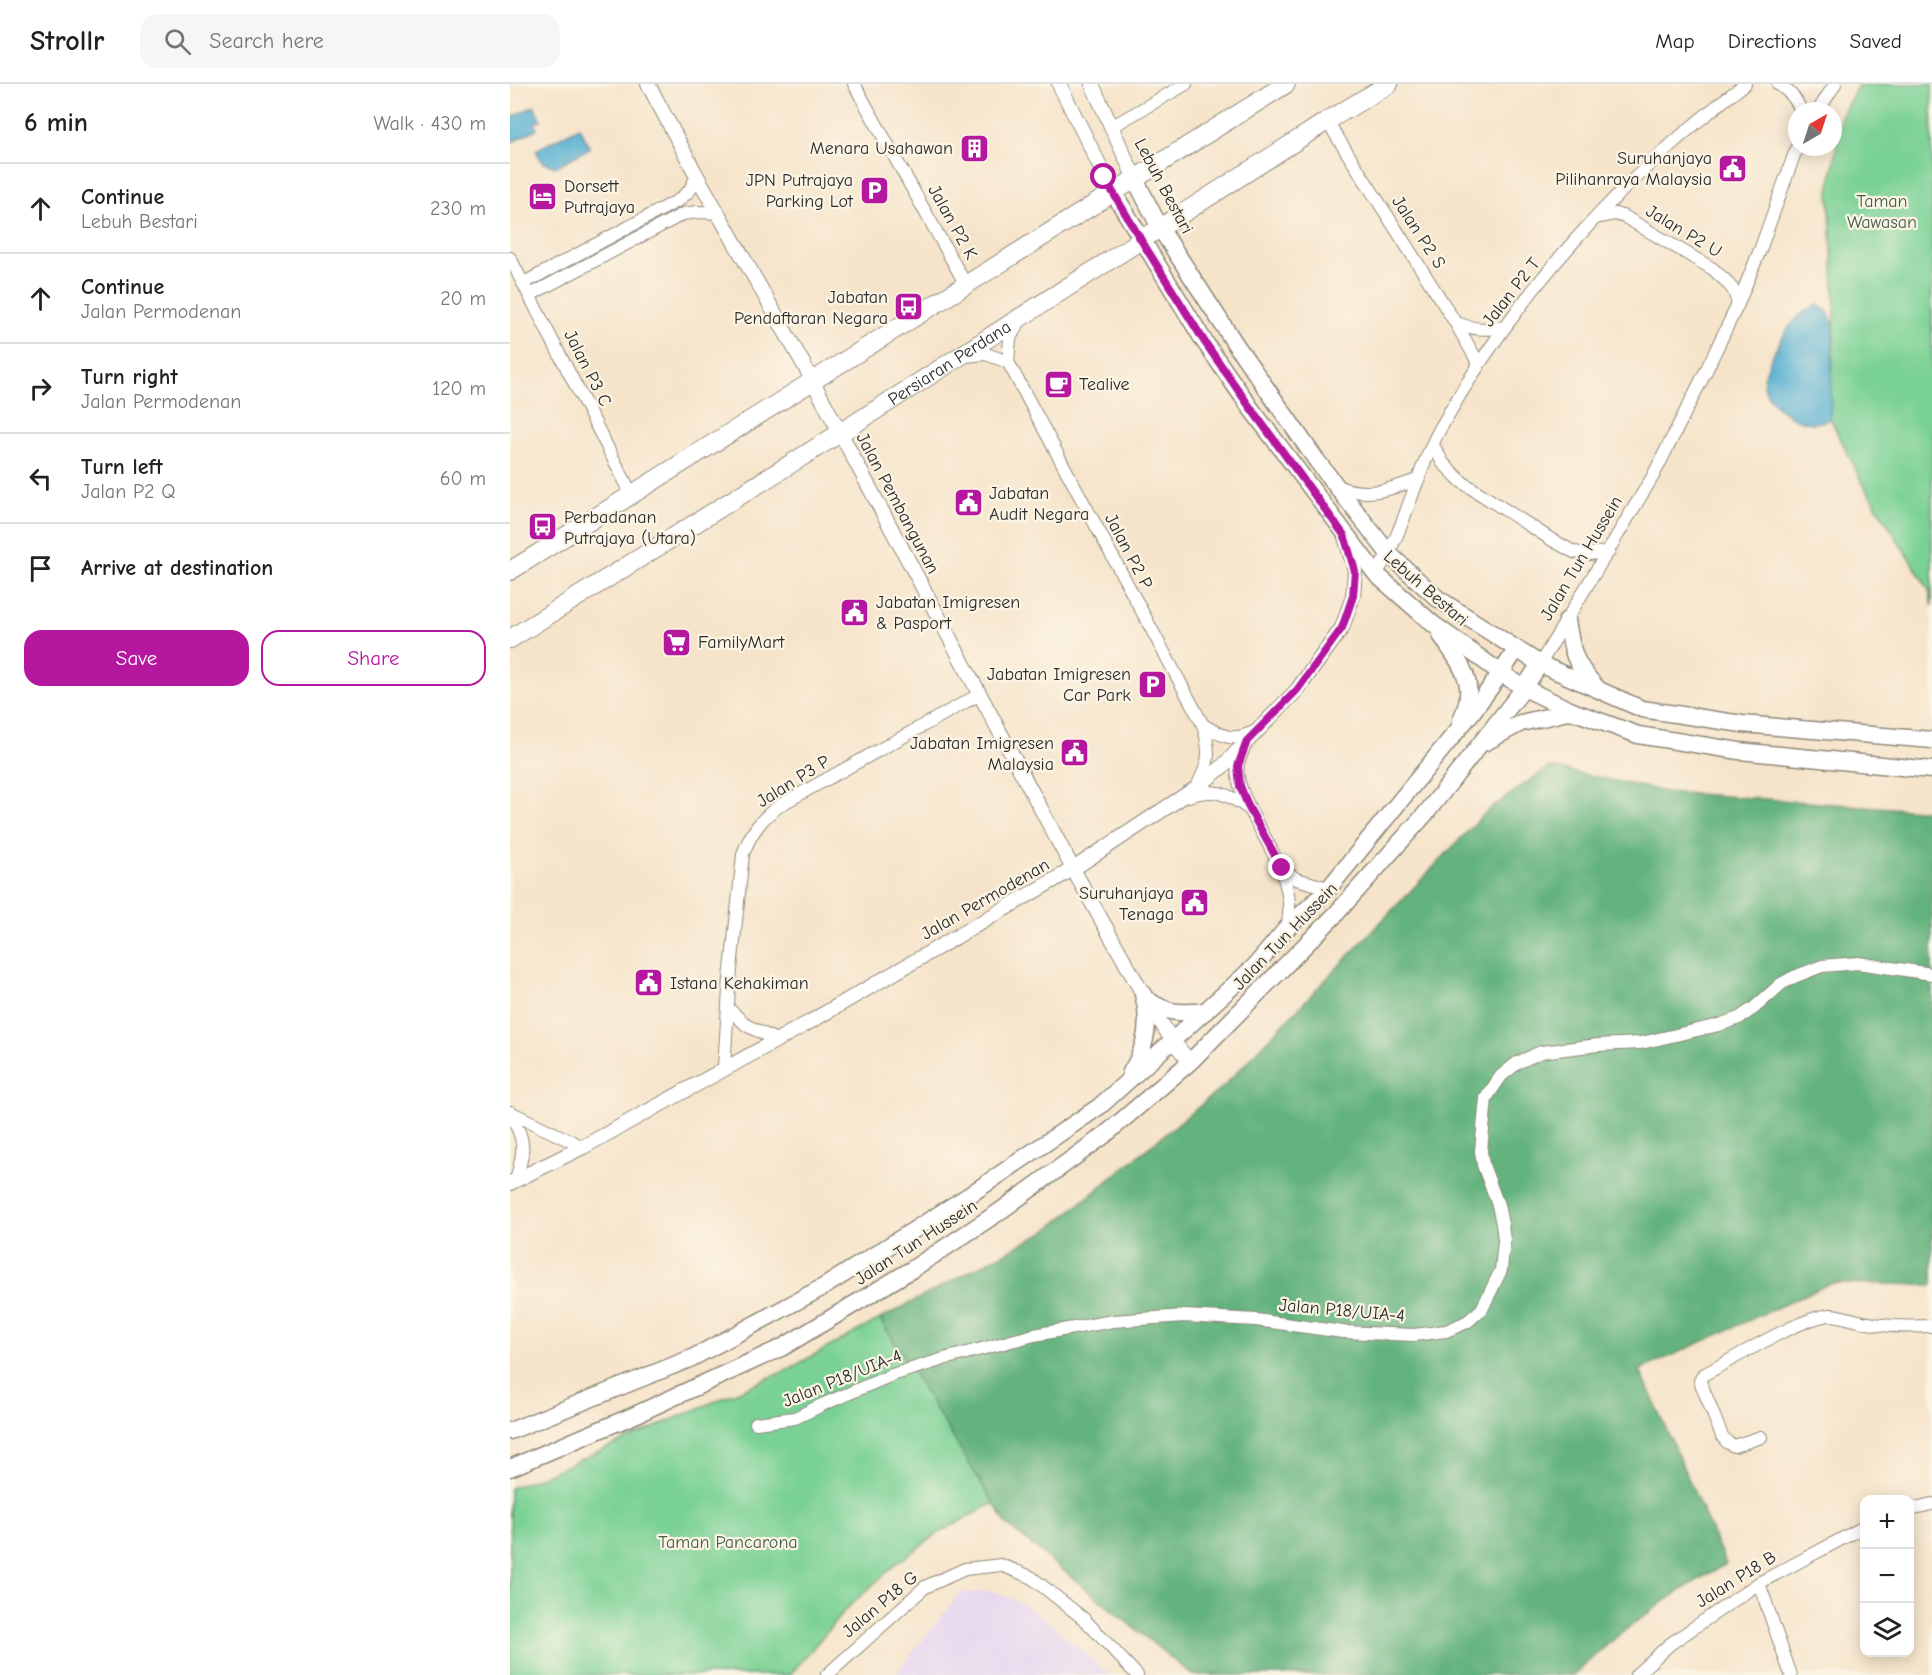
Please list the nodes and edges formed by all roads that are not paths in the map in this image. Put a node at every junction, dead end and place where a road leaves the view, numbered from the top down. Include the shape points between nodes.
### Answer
1 (648, 84) edge
2 (854, 84) edge
3 (1059, 84) edge
4 (1092, 84) edge
5 (1186, 84) edge
6 (1286, 84) edge
7 (1389, 84) edge
8 (1745, 84) edge
9 (1778, 84) edge
10 (1835, 84) edge
11 (1798, 102) edge
12 (1824, 102) edge
13 (1327, 121) junction
14 (1111, 127) junction
15 (1794, 156) edge
16 (697, 176) junction
17 (1135, 179) junction
18 (1113, 192) junction
19 (718, 213) junction
20 (1594, 218) junction
21 (1160, 228) junction
22 (1141, 240) junction
23 (510, 258) edge
24 (524, 283) junction
25 (966, 285) junction
26 (530, 295) junction
27 (1738, 304) junction
28 (1024, 314) junction
29 (1455, 322) junction
30 (1505, 327) junction
31 (958, 356) junction
32 (1008, 362) junction
33 (1479, 364) junction
34 (813, 382) junction
35 (840, 432) junction
36 (1433, 445) junction
37 (1419, 479) junction
38 (1335, 486) junction
39 (632, 495) junction
40 (1344, 535) junction
41 (1609, 552) junction
42 (1389, 554) junction
43 (510, 571) edge
44 (1376, 574) junction
45 (1568, 620) junction
46 (1433, 624) junction
47 (510, 639) edge
48 (1516, 650) junction
49 (1540, 664) junction
50 (1501, 673) junction
51 (1524, 688) junction
52 (1599, 691) junction
53 (980, 694) junction
54 (1572, 711) junction
55 (1203, 725) junction
56 (1252, 736) junction
57 (1932, 740) edge
58 (1479, 746) junction
59 (1443, 748) junction
60 (1932, 770) edge
61 (1196, 788) junction
62 (1181, 800) junction
63 (1249, 808) junction
64 (1282, 868) junction
65 (1073, 869) junction
66 (1329, 888) junction
67 (1286, 930) junction
68 (1932, 974) edge
69 (1146, 997) junction
70 (728, 1008) junction
71 (1206, 1011) junction
72 (776, 1040) junction
73 (1172, 1040) junction
74 (1190, 1062) junction
75 (724, 1068) junction
76 (1100, 1106) junction
77 (510, 1114) edge
78 (583, 1147) junction
79 (513, 1182) edge
80 (1932, 1326) edge
81 (756, 1424) dead end
82 (510, 1431) edge
83 (1761, 1437) dead end
84 (510, 1468) edge
85 (1932, 1504) edge
86 (1914, 1508) edge
87 (1860, 1529) edge
88 (1759, 1583) junction
89 (827, 1675) edge
90 (1137, 1675) edge
91 (1636, 1675) edge
92 (1791, 1675) edge

1 - 16 street, Jalan Pembangunan
2 - 25 street, Jalan P2 K
3 - 18 street, Lebuh Bestari
4 - 14 street, Lebuh Bestari
5 - 14 street
6 - 17 main road
7 - 13 main road, Persiaran Perdana
8 - 20 street, Jalan P2 T via 1651,162
9 - 11 street
10 - 12 street
13 - 21 main road, Persiaran Perdana
13 - 29 street, Jalan P2 S
14 - 17 street, Lebuh Bestari
15 - 27 street, Jalan Tun Hussein
16 - 19 street, Jalan Pembangunan
16 - 24 street via 679,200
17 - 18 main road
17 - 21 main road, Lebuh Bestari
18 - 22 main road, Lebuh Bestari
18 - 25 main road
19 - 26 street via 683,214
19 - 34 street, Jalan Pembangunan
20 - 27 street, Jalan P2 U via 1615,214 1644,228 1720,275 1734,291
20 - 30 street, Jalan P2 T
21 - 22 main road, Persiaran Perdana
21 - 38 main road, Lebuh Bestari
22 - 28 main road, Persiaran Perdana
22 - 40 main road, Lebuh Bestari via 1204,341
23 - 24 street, Jalan P3 C
24 - 26 street, Jalan P3 C
25 - 34 main road
26 - 39 street, Jalan P3 C
27 - 41 street, Jalan Tun Hussein via 1653,476
28 - 31 main road, Persiaran Perdana
28 - 32 street via 1010,338
29 - 30 street via 1476,329
29 - 33 street, Jalan P2 S
30 - 33 street, Jalan P2 T
31 - 32 street via 986,354
31 - 35 main road, Persiaran Perdana
32 - 55 street, Jalan P2 P
33 - 36 street, Jalan P2 T
34 - 35 street, Jalan Pembangunan
34 - 39 main road
35 - 47 main road, Persiaran Perdana
35 - 53 street, Jalan Pembangunan
36 - 37 street, Jalan P2 T
36 - 41 street via 1461,482 1552,540 1574,552
37 - 38 street via 1371,493
37 - 42 street, Jalan P2 T
38 - 42 main road, Lebuh Bestari
39 - 43 main road
40 - 44 main road, Lebuh Bestari
40 - 56 street, Jalan Permodenan via 1355,571 1353,596 1342,628 1297,690
41 - 45 street, Jalan Tun Hussein
42 - 44 street, Jalan P2 T
42 - 48 main road, Lebuh Bestari via 1437,598
44 - 46 main road, Lebuh Bestari
45 - 49 street, Jalan Tun Hussein
45 - 52 main road via 1571,651
46 - 50 main road, Lebuh Bestari
46 - 59 main road via 1465,670 1469,692 1462,718
48 - 49 main road, Lebuh Bestari
48 - 50 main road, Jalan Tun Hussein
49 - 51 main road, Jalan Tun Hussein
49 - 52 main road, Lebuh Bestari
50 - 51 main road, Lebuh Bestari
50 - 59 main road, Jalan Tun Hussein
51 - 54 main road, Lebuh Bestari
51 - 58 main road, Jalan Tun Hussein
52 - 57 main road, Lebuh Bestari via 1642,709 1731,723
53 - 65 street, Jalan Pembangunan
53 - 70 street, Jalan P3 P via 782,804 758,825 743,854
54 - 58 main road via 1521,723
54 - 60 main road, Lebuh Bestari via 1638,735 1739,751
55 - 56 street via 1227,737
55 - 61 street, Jalan P2 P via 1209,747 1207,765
56 - 61 street, Jalan Permodenan
56 - 63 street via 1238,766 1240,786
58 - 74 main road, Jalan Tun Hussein via 1427,812 1335,915
59 - 66 main road, Jalan Tun Hussein
61 - 62 street, Jalan Permodenan
62 - 63 street via 1204,792 1220,793
62 - 65 street, Jalan Permodenan
63 - 64 street
64 - 66 street via 1296,879
64 - 67 street via 1290,904
65 - 69 street, Jalan Pembangunan
65 - 72 street, Jalan Permodenan
66 - 67 main road, Jalan Tun Hussein
67 - 71 main road, Jalan Tun Hussein via 1255,966
68 - 81 street, Jalan P18/UIA-4 via 1858,963 1822,966 1788,980 1739,1018 1719,1025 1641,1043 1541,1052 1517,1063 1501,1076 1486,1098 1481,1151 1502,1224 1501,1270 1482,1309 1467,1322 1446,1331 1414,1335 1342,1332 1256,1320 1184,1316 1113,1322 1034,1335 944,1359 892,1376 795,1418
69 - 71 main road via 1160,1008 1176,1013
69 - 73 street, Jalan Pembangunan
69 - 76 main road via 1145,1044 1132,1070
70 - 72 street via 746,1025
70 - 75 street, Jalan P3 P
71 - 73 main road, Jalan Tun Hussein
72 - 75 street, Jalan Permodenan
73 - 74 street, Jalan Pembangunan
73 - 76 main road, Jalan Tun Hussein
74 - 84 main road, Jalan Tun Hussein via 1106,1134 999,1212 882,1288 783,1347
75 - 78 street, Jalan Permodenan
76 - 82 main road, Jalan Tun Hussein via 825,1286 692,1358
77 - 78 street
77 - 79 street via 522,1137 523,1154
78 - 79 street, Jalan Permodenan
80 - 83 street via 1898,1327 1832,1316 1817,1318 1702,1376 1700,1381 1725,1440 1734,1446
85 - 86 street
87 - 88 street, Jalan P18 B
88 - 91 street, Jalan P18 B via 1670,1644
88 - 92 street
89 - 90 street, Jalan P18 G via 925,1587 965,1569 1000,1565 1030,1577 1084,1619

